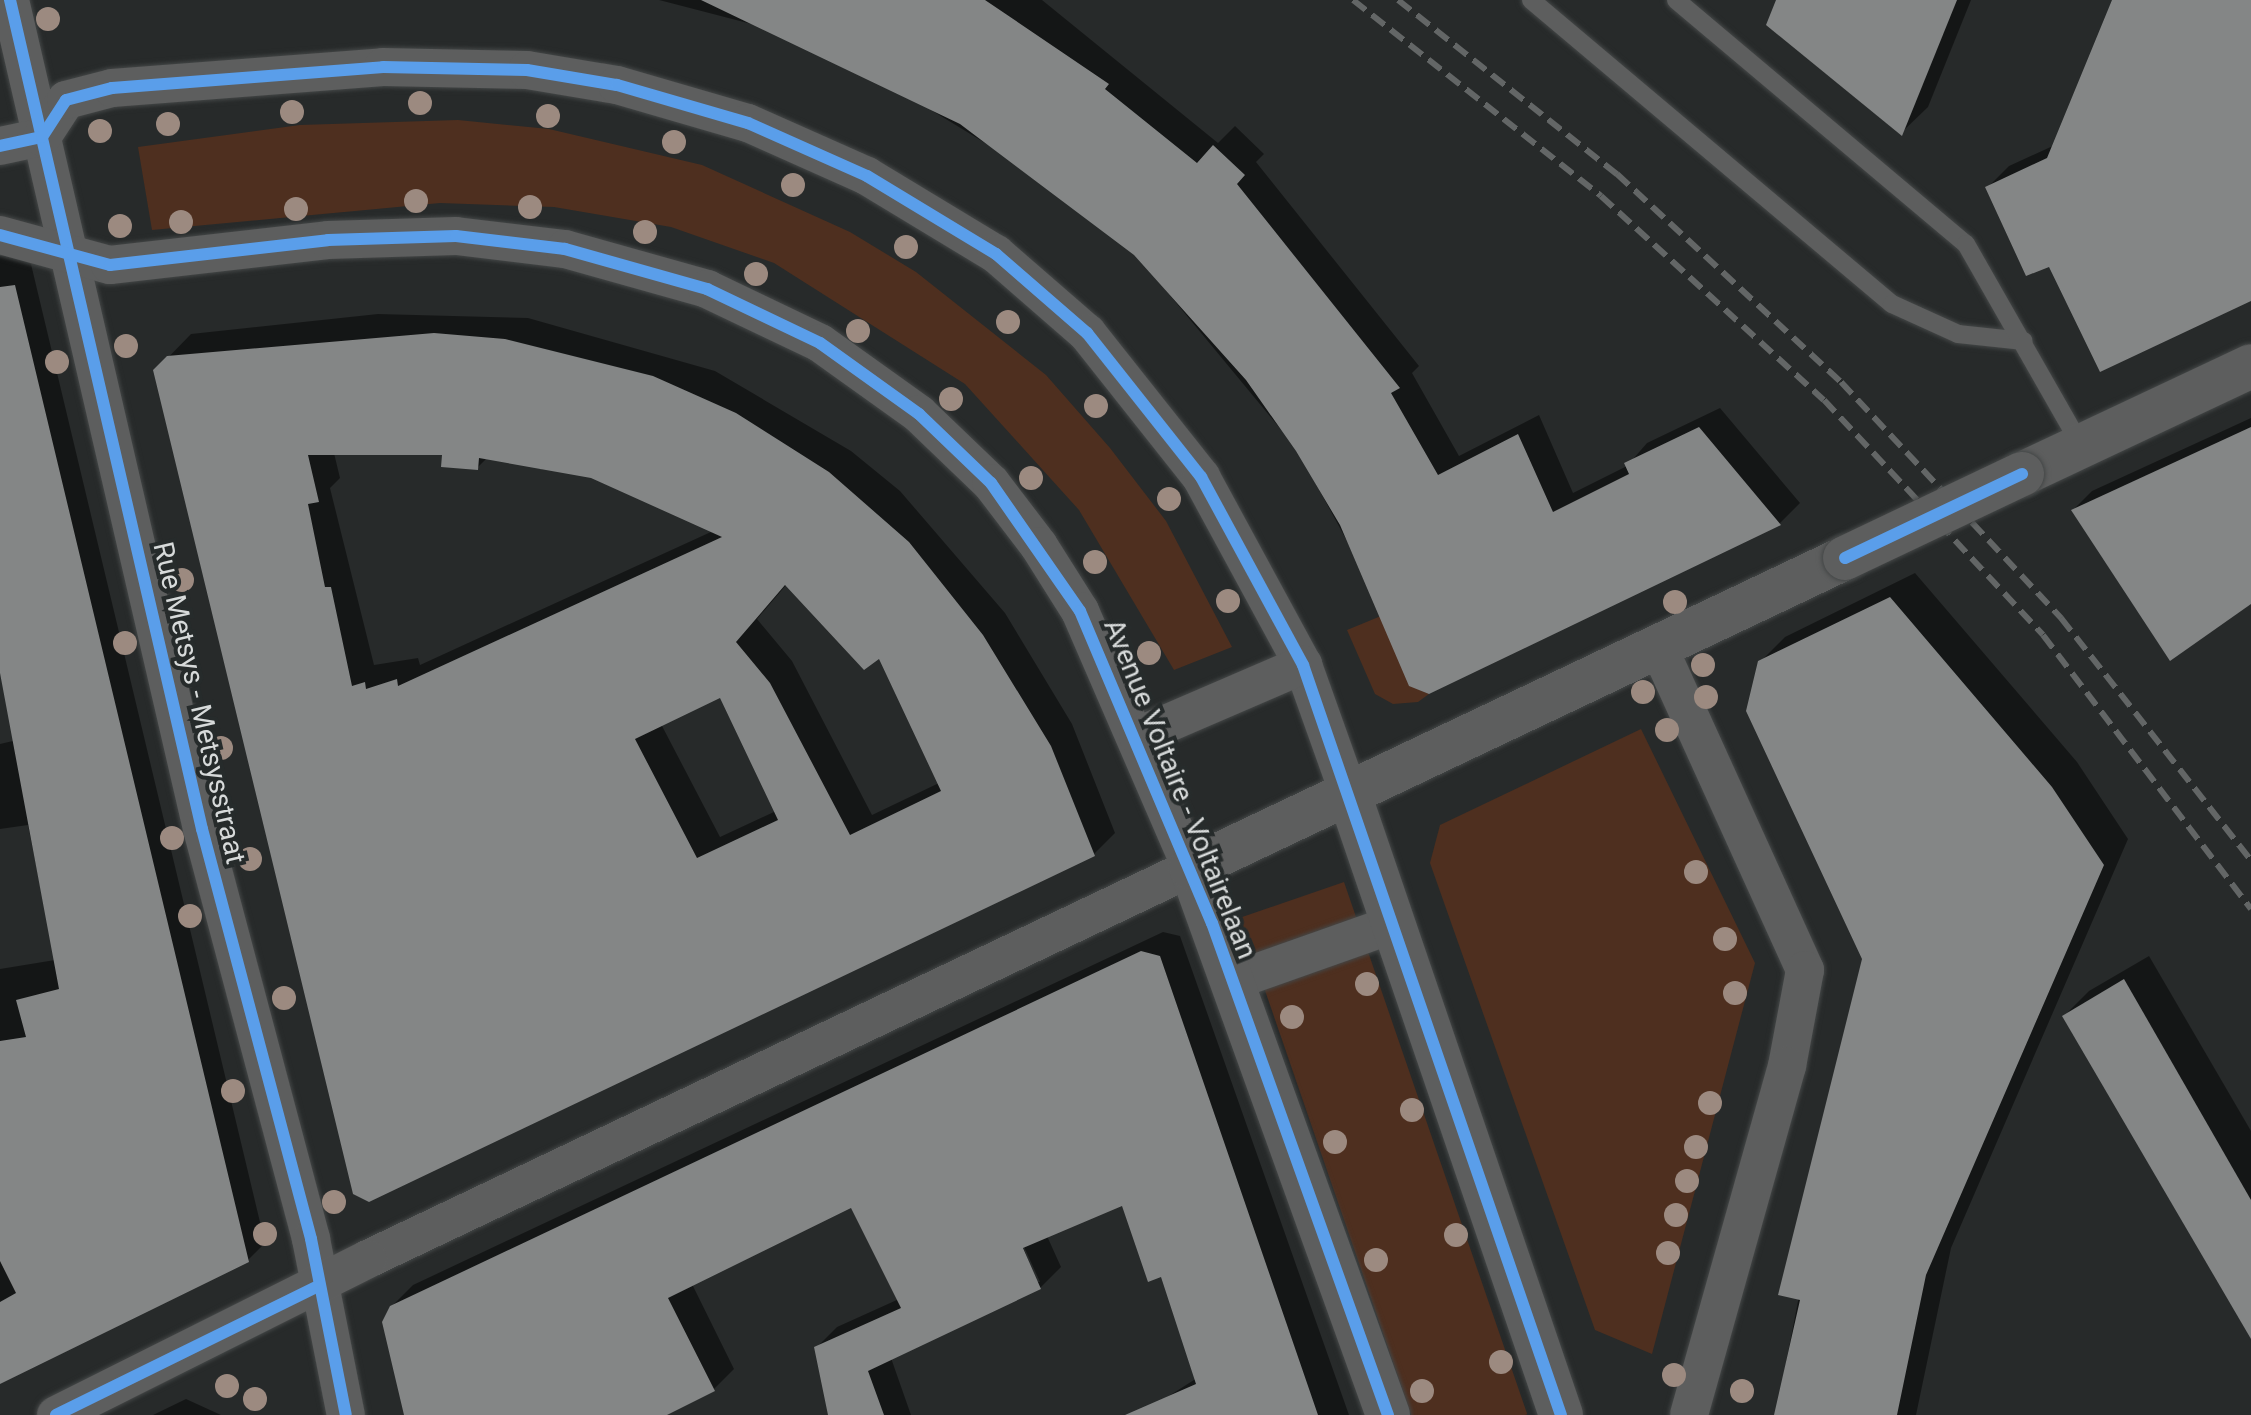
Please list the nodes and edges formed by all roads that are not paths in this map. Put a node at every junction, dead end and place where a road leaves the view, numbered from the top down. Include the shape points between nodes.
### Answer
1 (10, 0) edge
2 (1531, 0) edge
3 (1676, 0) edge
4 (42, 137) junction
5 (0, 146) edge
6 (0, 235) edge
7 (69, 252) junction
8 (2024, 341) junction
9 (2251, 366) edge
10 (2081, 446) junction
11 (1658, 646) junction
12 (1303, 665) junction
13 (1138, 736) junction
14 (1349, 794) junction
15 (1191, 868) junction
16 (1391, 925) junction
17 (1233, 981) junction
18 (318, 1286) junction
19 (56, 1415) edge
20 (346, 1415) edge
21 (1388, 1415) edge
22 (1561, 1415) edge
23 (1689, 1415) edge

1 - 4 street, Rue Metsys - Metsysstraat
2 - 8 lane via 1892,304 1958,334
3 - 8 lane via 1966,244
4 - 5 street
4 - 7 street, Rue Metsys - Metsysstraat
4 - 12 street via 66,100 112,88 383,67 527,70 617,85 748,123 867,176 996,254 1087,333 1201,477
6 - 7 street, Avenue Voltaire - Voltairelaan
7 - 13 street, Avenue Voltaire - Voltairelaan via 110,265 328,240 456,236 565,249 707,289 820,343 919,414 991,483 1080,611
7 - 18 street, Rue Metsys - Metsysstraat via 202,829
8 - 10 lane
9 - 10 street
10 - 11 street, bridge
11 - 14 street
11 - 23 street via 1789,921 1805,970 1787,1066
12 - 13 street, Avenue Voltaire - Voltairelaan
12 - 14 street
13 - 15 street, Avenue Voltaire - Voltairelaan
14 - 15 street
14 - 16 street
15 - 17 street, Avenue Voltaire - Voltairelaan
15 - 18 street
16 - 17 street, Avenue Voltaire - Voltairelaan
16 - 22 street
17 - 21 street, Avenue Voltaire - Voltairelaan
18 - 19 street
18 - 20 street, Rue Metsys - Metsysstraat

